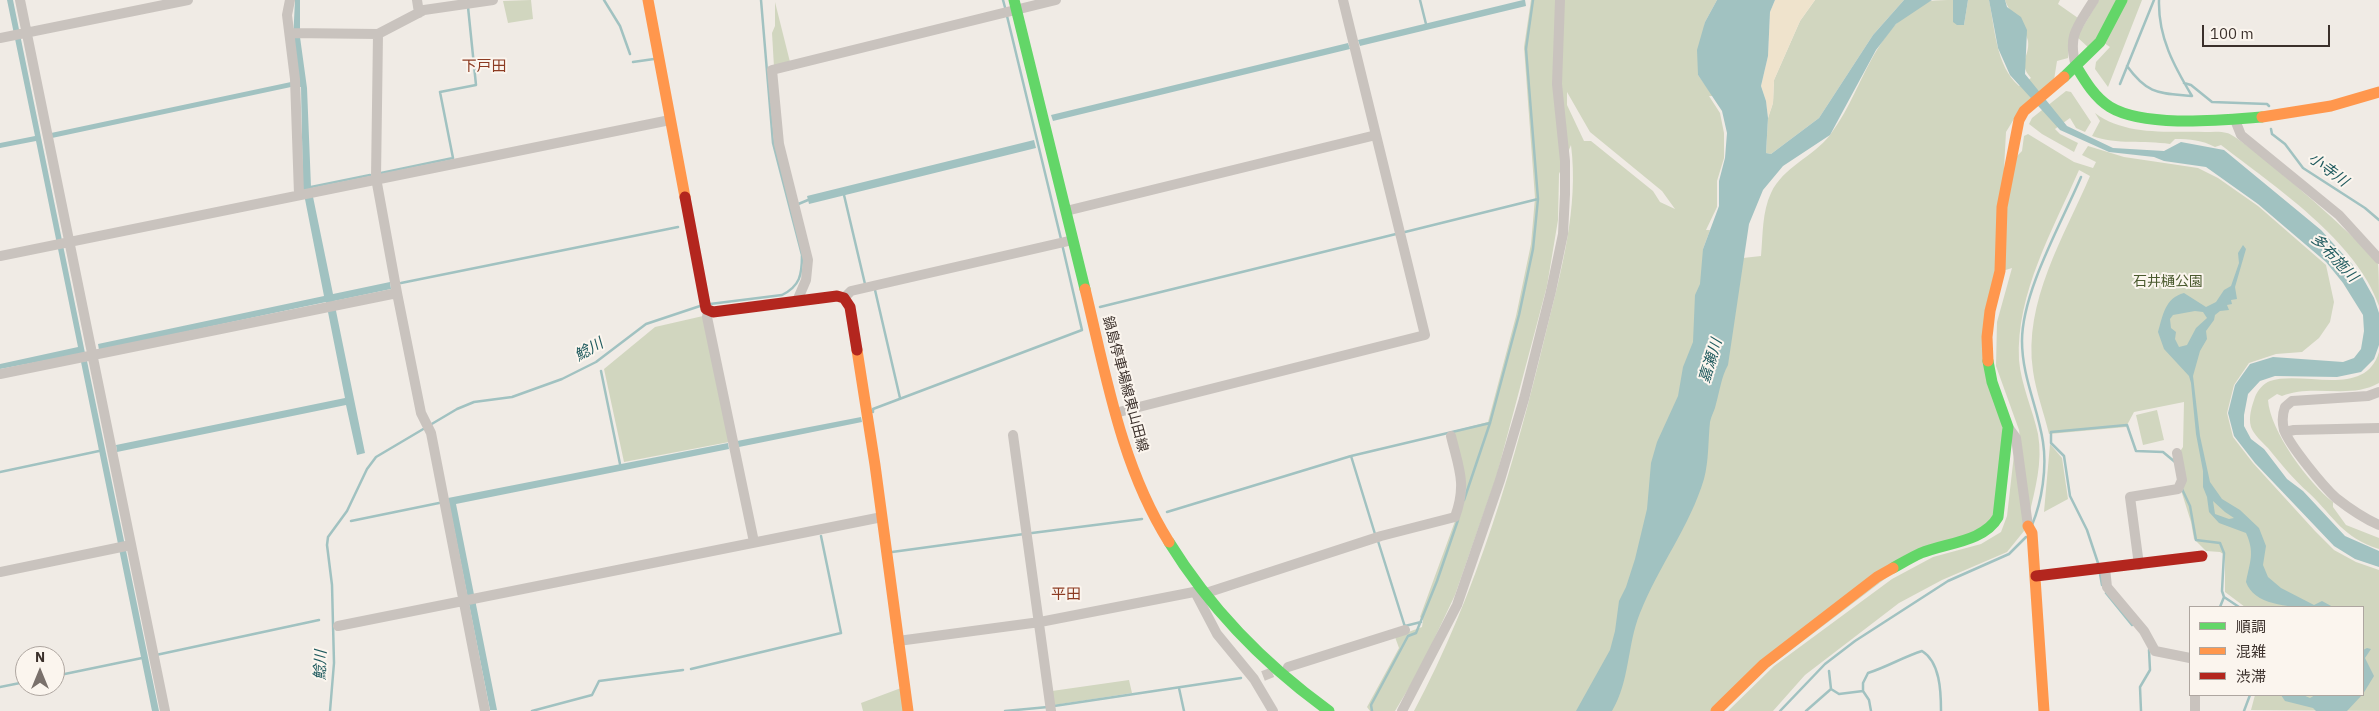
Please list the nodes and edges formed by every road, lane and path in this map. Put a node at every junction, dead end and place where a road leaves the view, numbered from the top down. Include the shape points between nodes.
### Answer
1 (20, 0) edge
2 (188, 0) edge
3 (290, 0) edge
4 (417, 0) edge
5 (493, 0) edge
6 (648, 0) edge
7 (1056, 0) edge
8 (1343, 0) edge
9 (1560, 0) edge
10 (2094, 0) edge
11 (2122, 0) edge
12 (1010, 9) edge
13 (419, 13) junction
14 (27, 32) junction
15 (290, 33) junction
16 (378, 34) junction
17 (0, 38) edge
18 (2076, 66) junction
19 (2379, 92) edge
20 (670, 120) junction
21 (2235, 120) junction
22 (1376, 135) junction
23 (376, 178) junction
24 (300, 193) junction
25 (1066, 211) junction
26 (1065, 241) junction
27 (68, 242) junction
28 (2376, 248) edge
29 (0, 256) edge
30 (2379, 259) edge
31 (397, 293) junction
32 (844, 298) junction
33 (797, 301) junction
34 (707, 310) junction
35 (93, 356) junction
36 (0, 374) edge
37 (2379, 392) edge
38 (1115, 413) junction
39 (2008, 427) junction
40 (2379, 428) edge
41 (2285, 432) junction
42 (1013, 435) dead end
43 (1451, 436) dead end
44 (2177, 453) dead end
45 (882, 517) junction
46 (2379, 525) edge
47 (2030, 529) joint
48 (754, 542) junction
49 (131, 545) junction
50 (2202, 556) dead end
51 (2139, 565) junction
52 (2100, 569) junction
53 (0, 572) edge
54 (2036, 576) junction
55 (1199, 592) junction
56 (463, 601) junction
57 (1040, 622) junction
58 (338, 626) dead end
59 (1405, 630) dead end
60 (898, 640) junction
61 (2189, 658) edge
62 (1288, 667) tunnel mouth
63 (2195, 696) edge
64 (165, 711) edge
65 (485, 711) edge
66 (908, 711) edge
67 (1051, 711) edge
68 (1273, 711) edge
69 (1329, 711) edge
70 (1402, 711) edge
71 (1716, 711) edge
72 (2044, 711) edge
73 (2195, 711) edge

1 - 14 street
2 - 14 street
3 - 15 street via 287,15
4 - 13 street
5 - 13 street
6 - 20 street
7 - 12 street
8 - 22 street
9 - 70 street via 1557,84 1565,194 1563,234 1551,291 1500,480 1457,605
10 - 18 street via 2072,41
11 - 18 street via 2100,42
12 - 25 street, 鍋島停車場線東山田線
12 - 33 street via 772,70 779,144 808,260 806,280
13 - 16 street
14 - 17 street
14 - 27 street
15 - 16 street
15 - 24 street
16 - 23 street
18 - 21 street via 2091,89 2109,107 2128,116
18 - 39 street via 2024,111 2019,120 2002,207 2000,270 1987,337 1992,382
19 - 21 street via 2308,112
20 - 23 street
20 - 34 street
21 - 28 street via 2241,134
22 - 25 street
22 - 38 street via 1425,335
23 - 24 street
23 - 31 street
24 - 27 street
25 - 26 street, 鍋島停車場線東山田線
26 - 32 street via 851,291
26 - 38 street, 鍋島停車場線東山田線
27 - 29 street
27 - 35 street
28 - 30 street
31 - 35 street
31 - 56 street via 423,418 431,430
32 - 33 street
32 - 45 street via 850,307
33 - 34 street
34 - 48 street
35 - 36 street
35 - 49 street
37 - 41 street via 2368,396 2292,401 2283,413
38 - 55 street, 鍋島停車場線東山田線 via 1149,505
39 - 47 street via 2016,438
39 - 71 street via 2003,487 1994,524 1978,534 1921,554 1877,577 1764,664
40 - 41 street
41 - 46 street via 2314,474 2334,496 2356,514
42 - 57 street
43 - 55 street via 1462,482 1462,497 1455,517 1380,536
44 - 51 street via 2182,480 2178,489 2130,497
45 - 48 street
45 - 60 street
47 - 54 street
48 - 56 street
49 - 53 street
49 - 64 street
50 - 51 street
51 - 52 street
52 - 54 street
52 - 61 street via 2107,587 2144,631 2154,651
54 - 72 street
55 - 57 street
55 - 68 street via 1217,634 1259,678
55 - 69 street, 鍋島停車場線東山田線 via 1284,678
56 - 58 street
56 - 65 street
57 - 60 street
57 - 67 street
59 - 62 street
60 - 66 street
63 - 73 street

